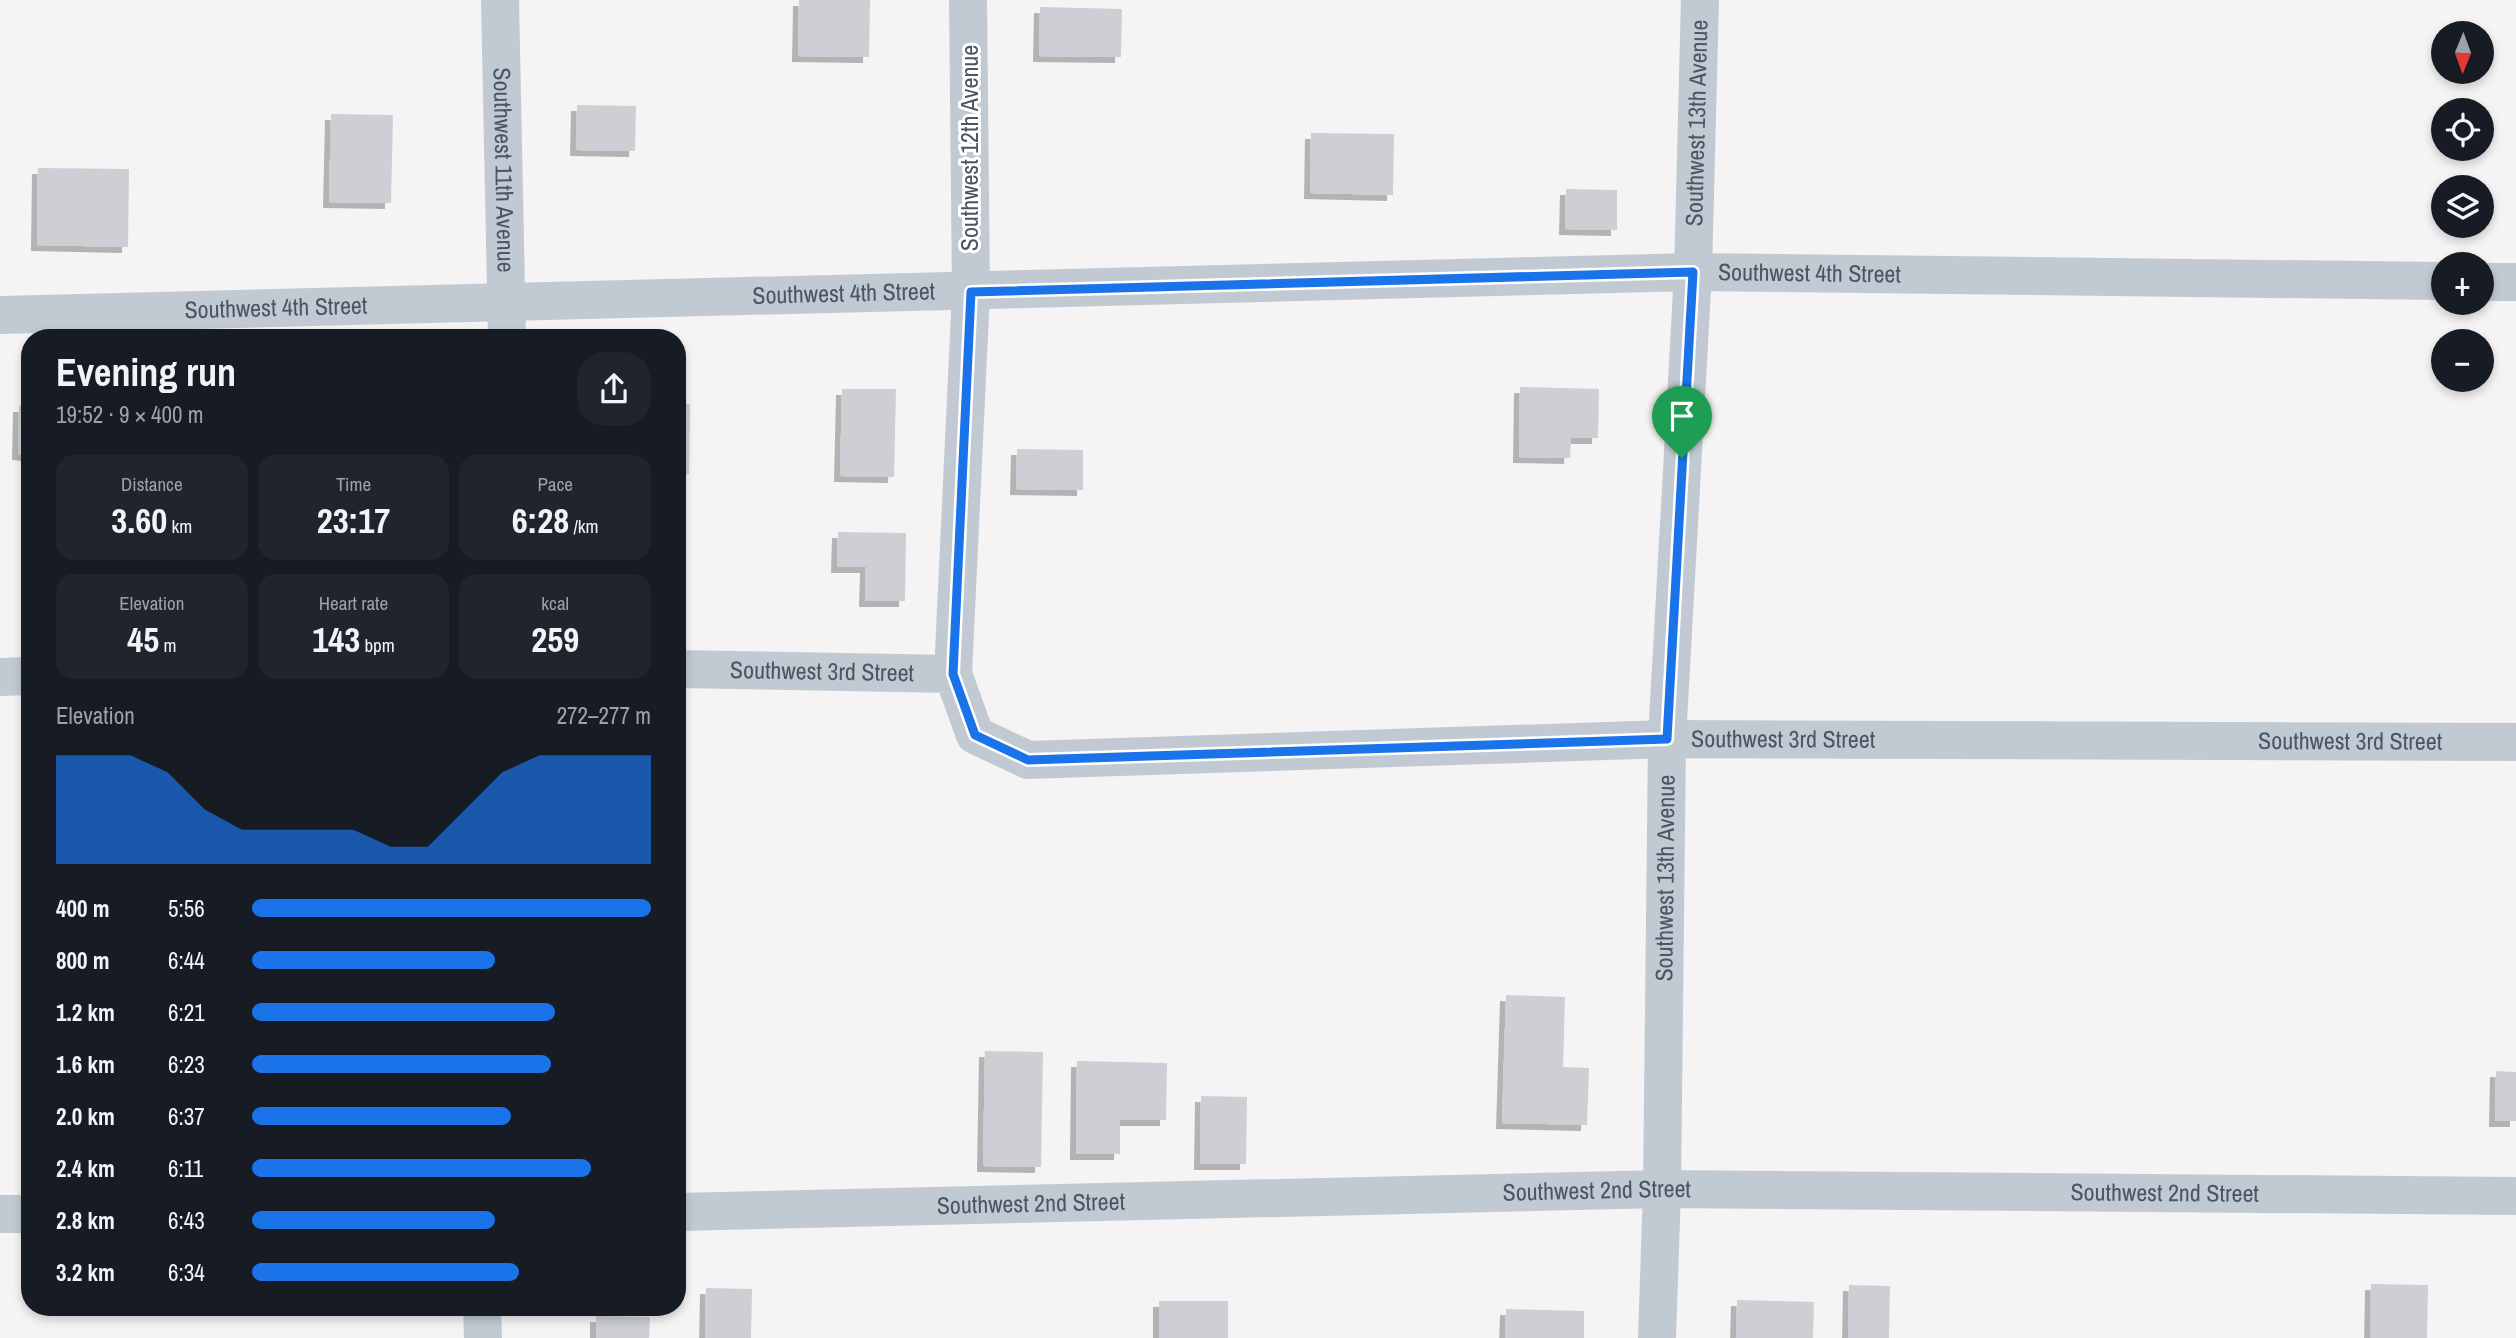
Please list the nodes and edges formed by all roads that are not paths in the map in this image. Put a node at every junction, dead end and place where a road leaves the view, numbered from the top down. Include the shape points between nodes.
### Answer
1 (500, 0) edge
2 (968, 0) edge
3 (1700, 0) edge
4 (1693, 272) junction
5 (2431, 281) edge
6 (2494, 282) edge
7 (2516, 282) edge
8 (971, 292) junction
9 (0, 315) edge
10 (508, 320) edge
11 (686, 669) edge
12 (953, 674) junction
13 (21, 676) edge
14 (0, 677) edge
15 (1667, 739) junction
16 (2516, 743) edge
17 (1662, 1189) junction
18 (2516, 1196) edge
19 (686, 1212) edge
20 (0, 1214) edge
21 (21, 1214) edge
22 (482, 1316) edge
23 (483, 1338) edge
24 (1657, 1338) edge

1 - 10 street, Southwest 11th Avenue
2 - 8 street, Southwest 12th Avenue
3 - 4 street, Southwest 13th Avenue
4 - 5 street, Southwest 4th Street
4 - 8 street, Southwest 4th Street
4 - 15 street, Southwest 13th Avenue
6 - 7 street
8 - 10 street, Southwest 4th Street
8 - 12 street, Southwest 12th Avenue
9 - 10 street, Southwest 4th Street
11 - 12 street, Southwest 3rd Street
12 - 15 street, Southwest 3rd Street via 975,735 1028,760
13 - 14 street
15 - 16 street, Southwest 3rd Street
15 - 17 street, Southwest 13th Avenue
17 - 18 street, Southwest 2nd Street
17 - 19 street, Southwest 2nd Street
17 - 24 street, Southwest 13th Avenue
20 - 21 street
22 - 23 street

